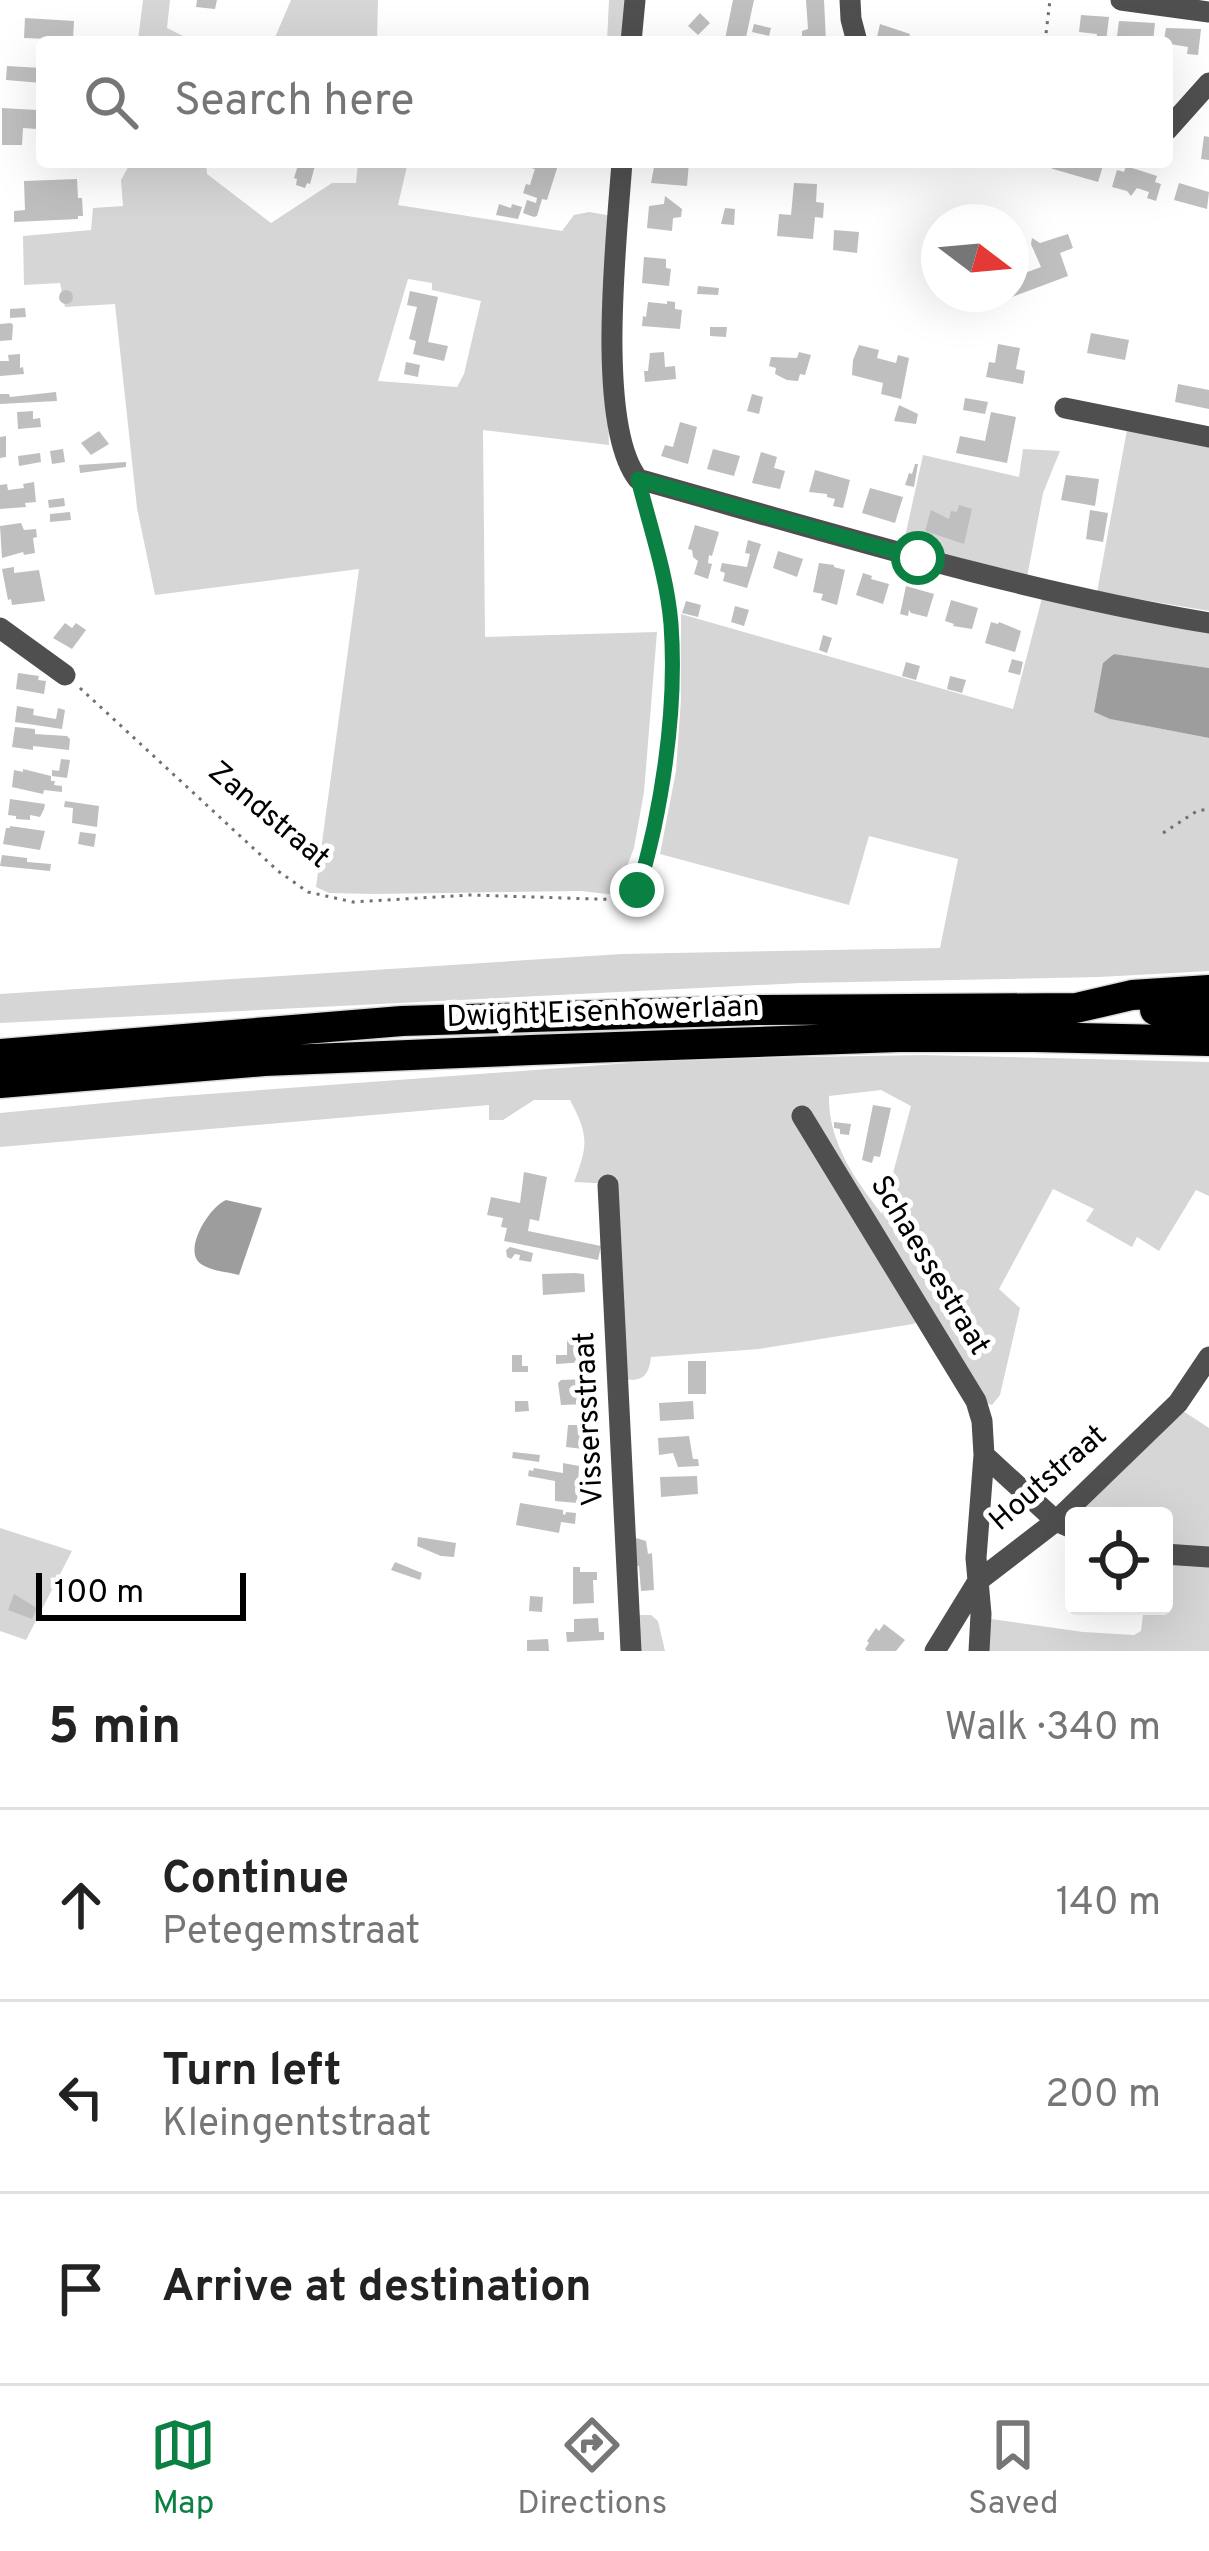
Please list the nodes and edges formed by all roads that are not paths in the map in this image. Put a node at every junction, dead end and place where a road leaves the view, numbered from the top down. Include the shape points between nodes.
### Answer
1 (635, 0) edge
2 (850, 0) edge
3 (1121, 0) edge
4 (1209, 12) edge
5 (632, 36) edge
6 (856, 36) edge
7 (1209, 83) edge
8 (1173, 123) edge
9 (622, 168) edge
10 (1065, 408) dead end
11 (1209, 437) edge
12 (1209, 623) edge
13 (0, 628) edge
14 (65, 675) road end
15 (1209, 990) edge
16 (1076, 1007) junction
17 (1209, 1012) edge
18 (0, 1039) edge
19 (1209, 1041) edge
20 (114, 1046) junction
21 (0, 1054) edge
22 (0, 1083) edge
23 (802, 1116) dead end
24 (608, 1185) dead end
25 (1209, 1357) edge
26 (983, 1455) junction
27 (1082, 1507) edge
28 (1065, 1525) edge
29 (1173, 1555) edge
30 (1209, 1557) edge
31 (978, 1581) junction
32 (631, 1651) edge
33 (935, 1651) edge
34 (979, 1651) edge

1 - 5 street
2 - 6 street
3 - 4 street
7 - 8 street
9 - 12 street via 616,415 638,479 918,558
10 - 11 street
13 - 14 street
15 - 16 highway
16 - 17 highway
16 - 20 highway, Dwight Eisenhowerlaan via 402,1021
18 - 20 highway via 80,1035
19 - 22 highway, Dwight Eisenhowerlaan via 898,1037 264,1061
20 - 21 highway, Dwight Eisenhowerlaan
23 - 26 street, Schaessestraat via 976,1401
24 - 32 street, Vissersstraat
25 - 27 street, Houtstraat
26 - 28 street
26 - 31 street, Schaessestraat
28 - 31 street, Houtstraat
29 - 30 street
31 - 33 street, Houtstraat
31 - 34 street, Schaessestraat

